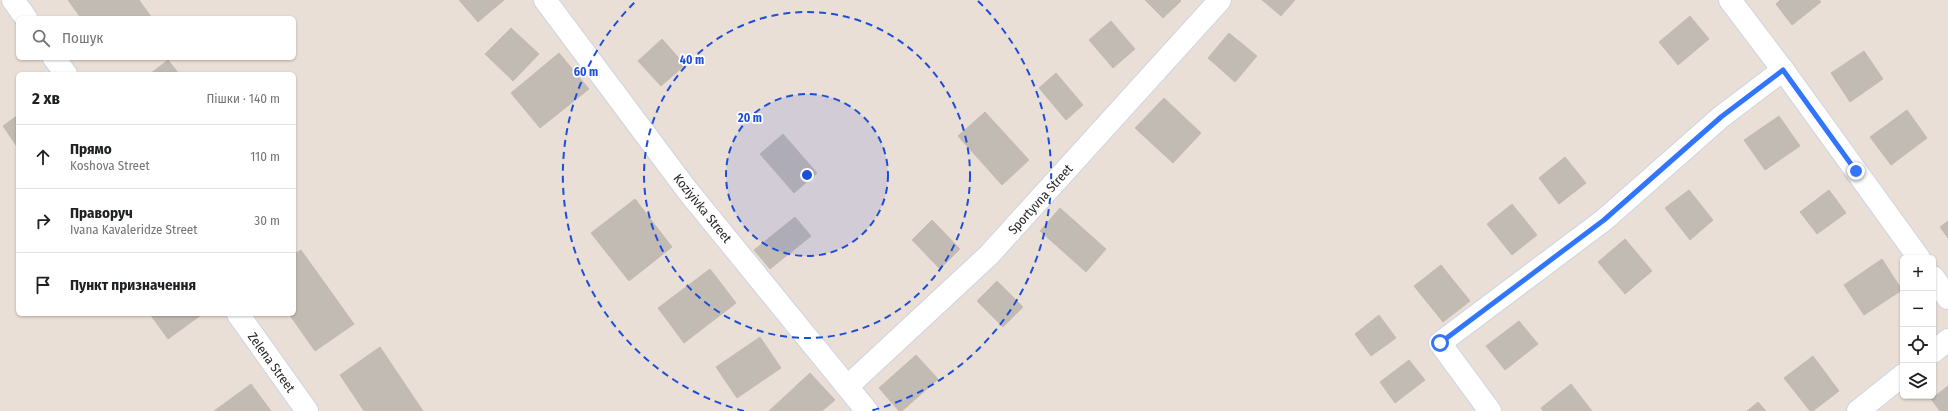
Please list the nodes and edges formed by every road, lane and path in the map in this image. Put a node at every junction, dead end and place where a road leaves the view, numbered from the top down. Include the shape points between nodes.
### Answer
1 (13, 0) edge
2 (545, 0) edge
3 (1220, 0) edge
4 (1730, 0) edge
5 (25, 16) edge
6 (56, 60) edge
7 (1783, 70) junction
8 (64, 72) edge
9 (1917, 255) edge
10 (1936, 281) edge
11 (1948, 298) edge
12 (239, 316) edge
13 (1948, 340) edge
14 (1936, 350) edge
15 (1900, 377) edge
16 (848, 386) junction
17 (307, 411) edge
18 (867, 411) edge
19 (1490, 411) edge
20 (1858, 411) edge

1 - 5 street
2 - 16 street, Koziyivka Street via 687,190
3 - 16 street, Sportyvna Street via 988,255
4 - 7 street
6 - 8 street
7 - 9 street
7 - 19 street via 1721,117 1604,220 1440,343
10 - 11 street
12 - 17 street, Zelena Street
13 - 14 street
15 - 20 street
16 - 18 street, Koziyivka Street

